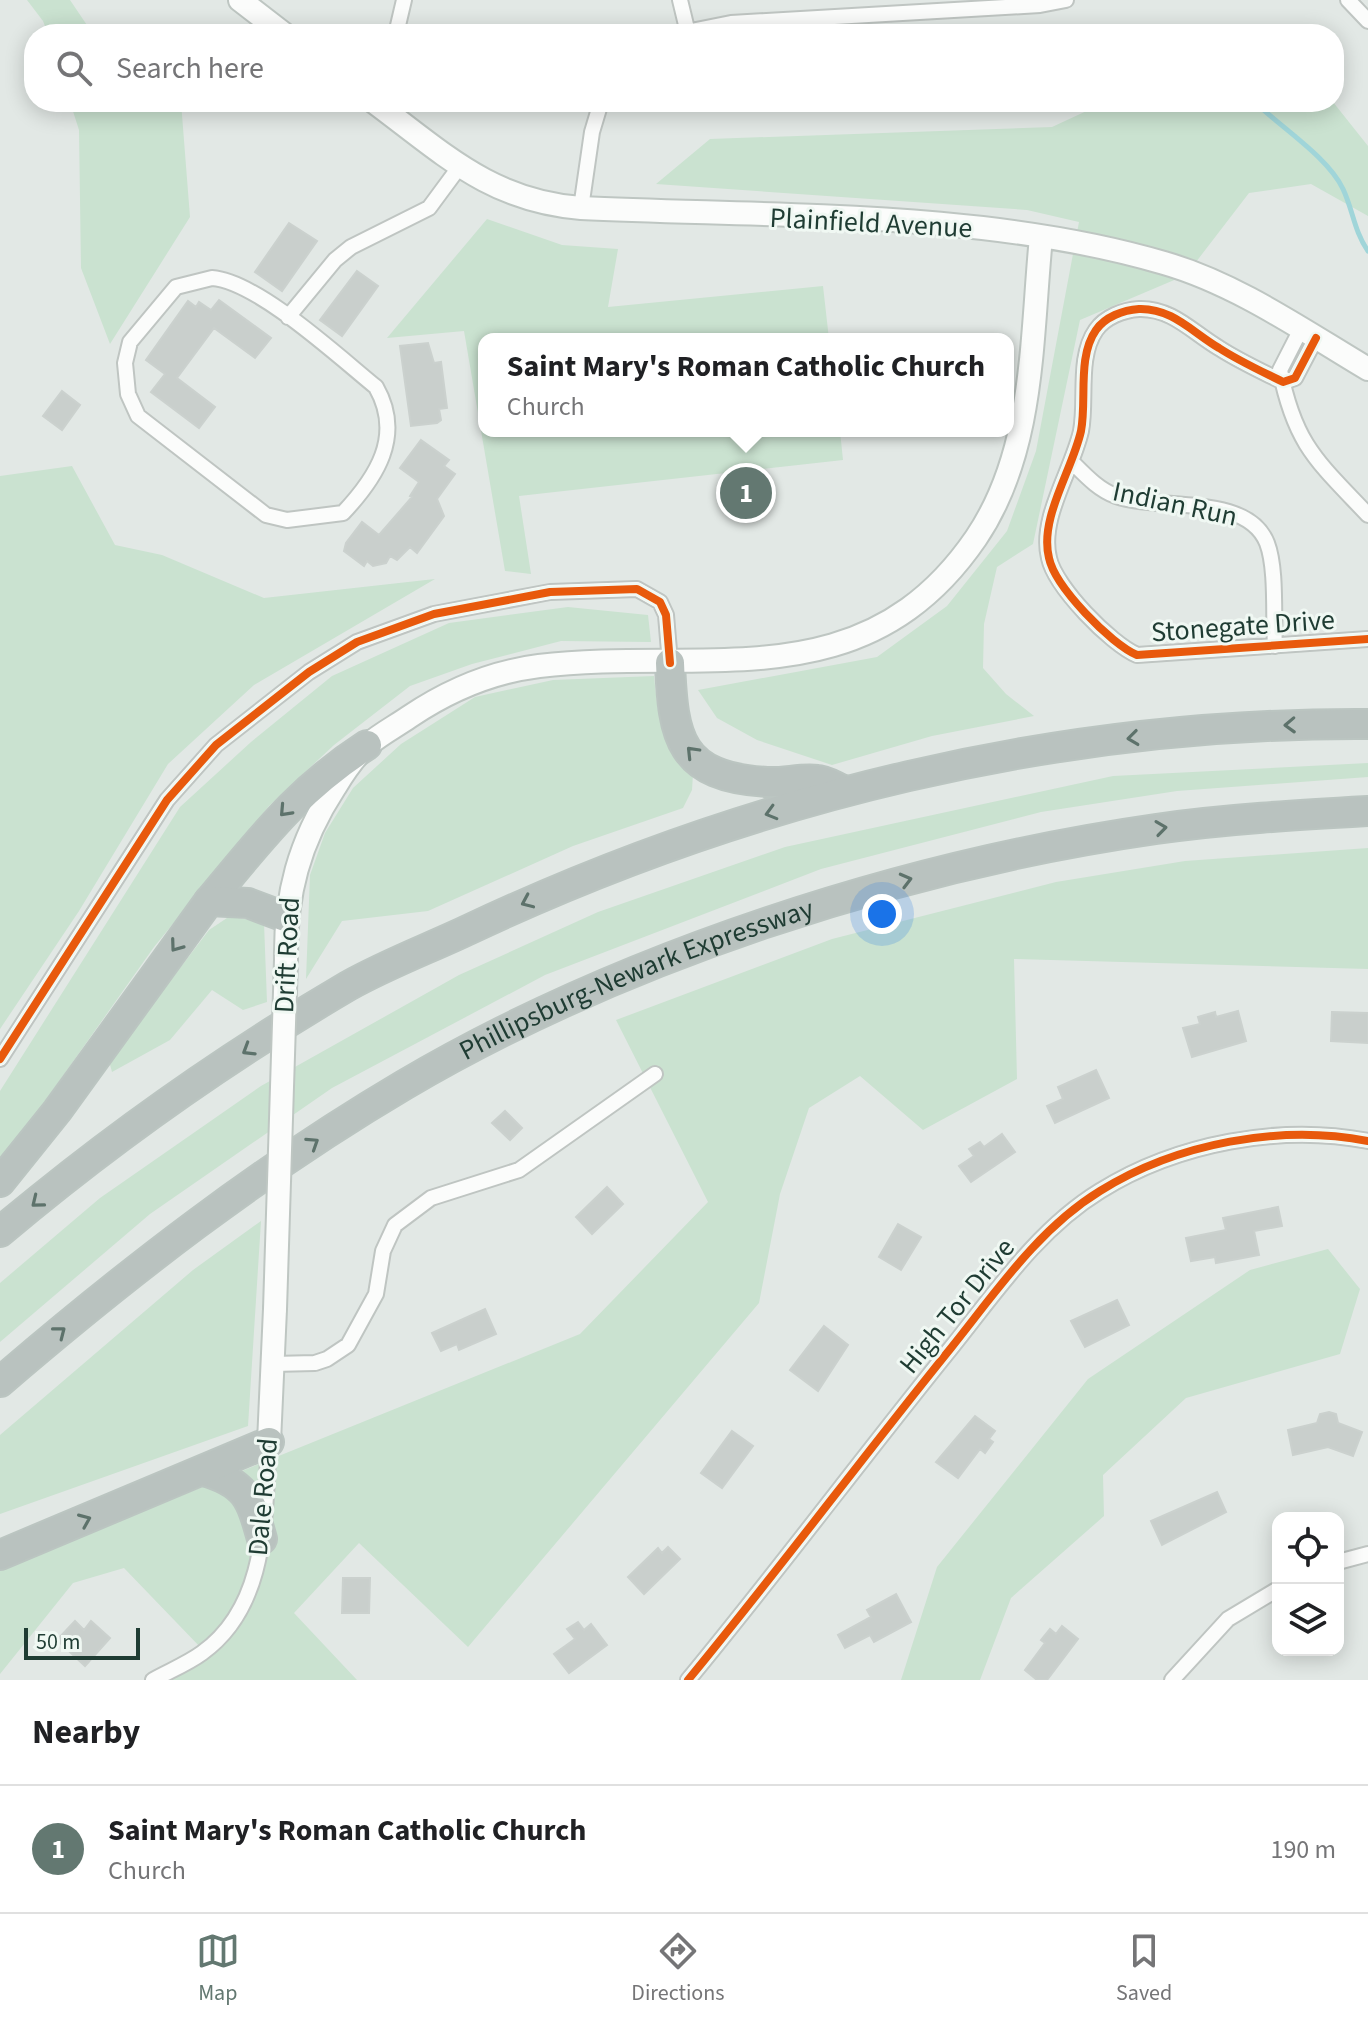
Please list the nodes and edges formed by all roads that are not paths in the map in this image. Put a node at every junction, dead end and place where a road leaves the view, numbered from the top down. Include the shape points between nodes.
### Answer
1 (240, 0) edge
2 (404, 0) edge
3 (680, 0) edge
4 (1066, 0) edge
5 (1348, 0) edge
6 (1368, 21) edge
7 (271, 24) edge
8 (398, 24) edge
9 (681, 24) edge
10 (725, 24) edge
11 (387, 112) edge
12 (598, 112) edge
13 (460, 166) junction
14 (581, 208) junction
15 (1041, 237) junction
16 (288, 317) junction
17 (1309, 334) junction
18 (1368, 369) edge
19 (1283, 382) junction
20 (1073, 463) junction
21 (1368, 515) edge
22 (1368, 639) edge
23 (1275, 646) junction
24 (670, 663) junction
25 (1368, 724) edge
26 (367, 745) junction
27 (846, 791) junction
28 (1368, 811) edge
29 (209, 901) junction
30 (285, 917) junction
31 (0, 1059) edge
32 (655, 1074) dead end
33 (1368, 1141) edge
34 (0, 1182) edge
35 (0, 1232) edge
36 (273, 1364) junction
37 (0, 1382) edge
38 (269, 1442) junction
39 (204, 1471) junction
40 (262, 1539) junction
41 (1368, 1554) edge
42 (0, 1555) edge
43 (1344, 1560) edge
44 (1272, 1593) edge
45 (153, 1680) edge
46 (688, 1680) edge
47 (1172, 1680) edge

1 - 7 main road
2 - 8 street
3 - 9 street
4 - 10 street
5 - 6 street
11 - 13 main road, Plainfield Avenue
12 - 14 street
13 - 14 main road, Plainfield Avenue via 517,197
13 - 16 street via 429,208 335,260
14 - 15 main road, Plainfield Avenue via 918,223
15 - 17 main road, Plainfield Avenue via 1166,263 1218,284
15 - 24 main road, Drift Road via 1019,441 1008,478 958,560 906,608 830,646 751,661
16 - 16 street via 233,281 212,278 176,287 125,352 128,394 138,416 266,515 287,520 331,517 353,502 385,457 385,410 376,387
17 - 18 main road, Plainfield Avenue
17 - 19 street via 1295,378
19 - 20 street, Stonegate Drive via 1168,315 1138,309 1112,316 1091,342
19 - 21 street via 1306,449
20 - 23 street, Indian Run via 1115,496 1226,511 1256,525 1269,550
20 - 23 street, Stonegate Drive via 1047,532 1049,561 1121,648 1137,655
22 - 23 street, Stonegate Drive
24 - 26 main road, Drift Road via 541,666 496,674 458,688
27 -> 24 highway via 817,779 742,779 704,765 676,733
24 - 31 street via 670,628 660,602 637,589 623,588 550,592 434,614 357,642 309,672 216,745 167,800
25 -> 27 highway via 1210,730 1070,746
26 -> 29 highway via 300,794
26 - 30 main road, Drift Road via 346,769 305,839
27 -> 35 highway via 639,857 532,899 351,985 214,1072
37 -> 28 highway, Phillipsburg-Newark Expressway via 242,1189 365,1109 463,1053 637,973 756,927 983,861 1157,828
29 - 30 highway via 248,903
29 -> 34 highway
30 - 36 main road, Drift Road, bridge
32 - 36 street via 519,1170 431,1198 395,1225 383,1251 376,1294 348,1345 315,1363
33 - 46 street, High Tor Drive via 1306,1134 1235,1142 1161,1161 1076,1207 1035,1244
36 - 38 main road, Dale Road
38 - 39 highway
38 - 40 street, Dale Road
39 - 40 highway via 228,1478 246,1494
42 -> 39 highway
40 - 45 street, Dale Road via 253,1583 219,1637 202,1653
41 - 43 street
44 - 47 street via 1228,1619

